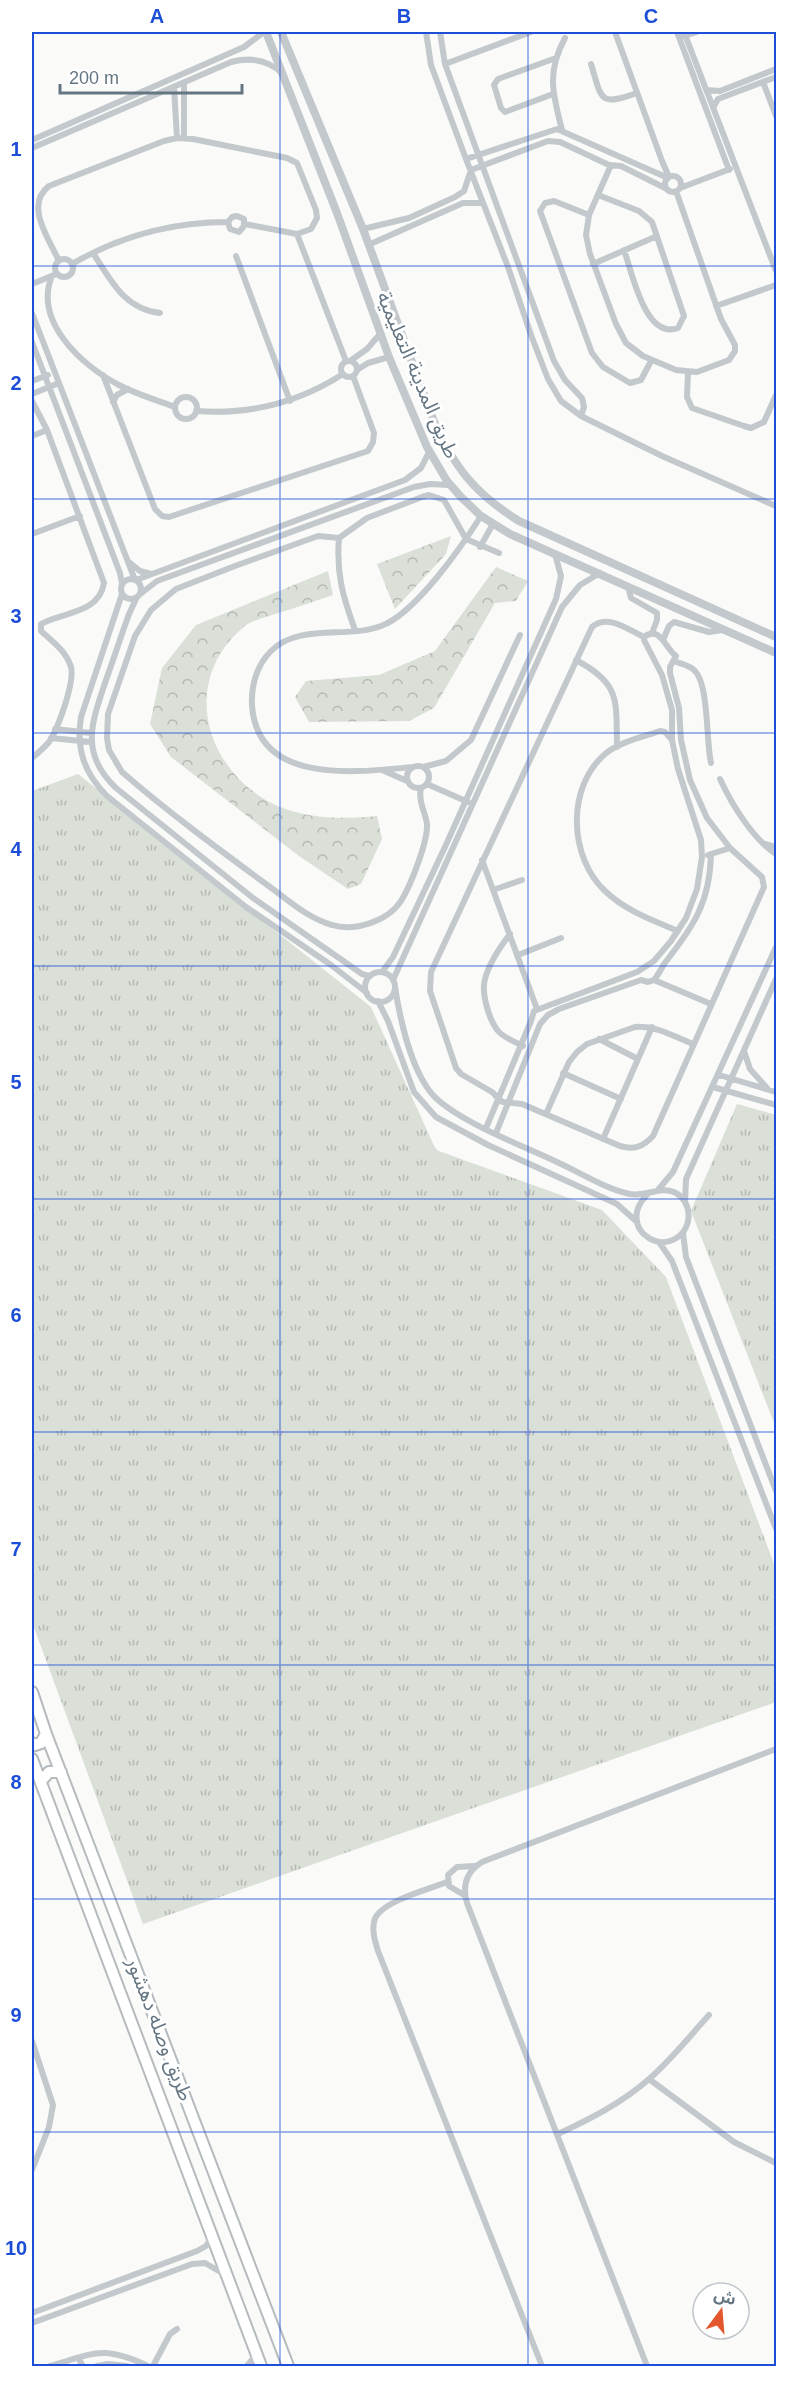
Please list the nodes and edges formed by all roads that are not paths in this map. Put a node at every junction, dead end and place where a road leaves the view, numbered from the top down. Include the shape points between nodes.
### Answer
1 (265, 32) edge
2 (281, 32) edge
3 (426, 32) edge
4 (440, 32) edge
5 (531, 32) edge
6 (615, 32) edge
7 (697, 32) edge
8 (683, 37) edge
9 (565, 38) dead end
10 (555, 58) junction
11 (207, 63) junction
12 (445, 64) junction
13 (591, 64) dead end
14 (777, 69) edge
15 (211, 71) junction
16 (284, 75) junction
17 (777, 77) edge
18 (184, 82) junction
19 (763, 82) junction
20 (174, 87) junction
21 (707, 90) junction
22 (637, 93) junction
23 (553, 94) junction
24 (700, 94) junction
25 (713, 107) junction
26 (777, 116) edge
27 (554, 129) junction
28 (565, 132) junction
29 (180, 138) junction
30 (32, 140) edge
31 (553, 141) junction
32 (508, 144) junction
33 (563, 144) junction
34 (32, 148) edge
35 (609, 153) junction
36 (478, 154) junction
37 (512, 155) junction
38 (623, 158) junction
39 (465, 159) junction
40 (608, 164) junction
41 (482, 165) junction
42 (621, 166) junction
43 (732, 169) junction
44 (471, 170) junction
45 (669, 177) junction
46 (667, 189) junction
47 (678, 190) junction
48 (598, 195) junction
49 (482, 203) junction
50 (354, 207) junction
51 (338, 213) junction
52 (589, 215) junction
53 (228, 222) junction
54 (245, 224) junction
55 (363, 229) junction
56 (297, 234) junction
57 (657, 236) junction
58 (368, 244) junction
59 (624, 250) junction
60 (93, 253) junction
61 (236, 256) dead end
62 (59, 261) junction
63 (72, 264) junction
64 (593, 264) junction
65 (777, 271) edge
66 (55, 275) junction
67 (32, 284) edge
68 (777, 285) edge
69 (716, 306) junction
70 (535, 309) junction
71 (524, 312) junction
72 (32, 313) edge
73 (160, 313) dead end
74 (380, 334) junction
75 (32, 342) edge
76 (388, 357) junction
77 (348, 361) junction
78 (651, 361) junction
79 (54, 372) junction
80 (688, 372) junction
81 (355, 373) junction
82 (343, 374) junction
83 (103, 375) junction
84 (45, 376) junction
85 (32, 381) edge
86 (59, 383) junction
87 (49, 387) junction
88 (128, 389) junction
89 (32, 394) edge
90 (777, 395) edge
91 (32, 401) edge
92 (290, 401) junction
93 (114, 402) junction
94 (175, 407) junction
95 (196, 411) junction
96 (581, 416) junction
97 (47, 430) junction
98 (32, 436) edge
99 (429, 452) junction
100 (450, 485) junction
101 (777, 506) edge
102 (80, 516) junction
103 (481, 516) junction
104 (493, 524) junction
105 (32, 534) edge
106 (339, 538) junction
107 (466, 538) junction
108 (480, 547) junction
109 (499, 553) dead end
110 (554, 553) junction
111 (128, 562) junction
112 (600, 573) junction
113 (155, 574) junction
114 (136, 580) junction
115 (122, 584) junction
116 (628, 586) junction
117 (122, 594) junction
118 (138, 596) junction
119 (724, 629) junction
120 (355, 630) junction
121 (652, 633) junction
122 (520, 635) dead end
123 (644, 637) junction
124 (777, 637) edge
125 (663, 640) junction
126 (777, 653) edge
127 (576, 660) junction
128 (674, 661) junction
129 (670, 673) junction
130 (662, 675) junction
131 (55, 729) junction
132 (79, 732) junction
133 (91, 733) junction
134 (51, 738) junction
135 (672, 740) junction
136 (681, 740) junction
137 (79, 742) junction
138 (91, 742) junction
139 (617, 747) junction
140 (32, 758) edge
141 (711, 763) dead end
142 (413, 767) junction
143 (423, 767) junction
144 (381, 770) junction
145 (720, 779) dead end
146 (407, 781) junction
147 (424, 786) junction
148 (465, 801) junction
149 (472, 804) junction
150 (766, 844) junction
151 (777, 847) edge
152 (730, 848) junction
153 (711, 854) junction
154 (777, 854) edge
155 (702, 857) junction
156 (482, 860) junction
157 (522, 880) dead end
158 (493, 891) junction
159 (678, 931) junction
160 (510, 934) junction
161 (561, 938) dead end
162 (777, 947) edge
163 (518, 955) junction
164 (382, 972) junction
165 (637, 972) junction
166 (369, 976) junction
167 (777, 979) edge
168 (641, 980) junction
169 (654, 980) junction
170 (394, 984) junction
171 (367, 993) junction
172 (378, 1001) junction
173 (711, 1004) junction
174 (537, 1009) junction
175 (531, 1021) junction
176 (540, 1024) junction
177 (652, 1027) junction
178 (599, 1039) junction
179 (693, 1044) junction
180 (521, 1045) junction
181 (529, 1048) junction
182 (744, 1051) junction
183 (638, 1059) junction
184 (563, 1073) junction
185 (719, 1075) junction
186 (731, 1079) junction
187 (713, 1087) junction
188 (773, 1091) edge
189 (725, 1092) junction
190 (498, 1098) junction
191 (621, 1099) junction
192 (509, 1103) junction
193 (777, 1105) edge
194 (546, 1114) junction
195 (491, 1131) junction
196 (603, 1139) junction
197 (486, 1144) junction
198 (658, 1190) junction
199 (647, 1195) junction
200 (685, 1202) junction
201 (637, 1222) junction
202 (683, 1233) junction
203 (658, 1242) junction
204 (775, 1482) edge
205 (777, 1491) edge
206 (777, 1529) edge
207 (32, 1692) edge
208 (46, 1734) junction
209 (32, 1743) edge
210 (777, 1749) edge
211 (32, 1759) edge
212 (61, 1773) junction
213 (41, 1781) junction
214 (476, 1866) junction
215 (447, 1882) junction
216 (464, 1895) junction
217 (709, 2015) dead end
218 (32, 2041) edge
219 (649, 2079) junction
220 (558, 2134) junction
221 (33, 2161) edge
222 (777, 2163) edge
223 (32, 2170) edge
224 (212, 2234) junction
225 (197, 2251) junction
226 (200, 2262) junction
227 (226, 2276) junction
228 (71, 2298) junction
229 (74, 2307) junction
230 (32, 2313) edge
231 (32, 2323) edge
232 (177, 2330) dead end
233 (256, 2355) junction
234 (78, 2358) junction
235 (50, 2367) edge
236 (82, 2367) edge
237 (97, 2367) edge
238 (126, 2367) edge
239 (148, 2367) edge
240 (153, 2367) edge
241 (247, 2367) edge
242 (261, 2367) edge
243 (288, 2367) edge
244 (542, 2367) edge
245 (647, 2367) edge

1 - 11 street via 244,47
1 - 16 street, طريق المدينة التعليمية
2 - 50 street, طريق المدينة التعليمية
3 - 39 street via 431,65
4 - 12 street
5 - 12 street
6 - 22 street
7 - 8 street
8 - 21 street
8 - 24 street
9 - 10 street
10 - 23 street
10 - 23 street via 498,79 494,85 505,112
11 - 15 street
11 - 30 street
12 - 36 street
13 - 22 street via 600,93 606,99 614,101
14 - 21 street via 720,91
15 - 16 street via 248,59 268,64
15 - 18 street
16 - 51 street, طريق المدينة التعليمية
17 - 19 street
18 - 20 street
18 - 29 street
19 - 25 street via 718,99
19 - 26 street
20 - 29 street
20 - 34 street
21 - 24 street
21 - 25 street
22 - 45 street
23 - 28 street
24 - 43 street
25 - 43 street
27 - 28 street
27 - 31 street
27 - 32 street
28 - 33 street via 568,140
28 - 35 street
29 - 56 street via 297,163 317,214 311,229
29 - 62 street via 45,188 37,209
31 - 33 street
31 - 37 street
32 - 36 street
32 - 37 street
33 - 40 street
35 - 38 street
35 - 40 street
36 - 39 street
36 - 41 street
37 - 41 street
38 - 42 street
38 - 45 street
39 - 44 street
40 - 42 street
40 - 48 street
41 - 44 street
41 - 70 street
42 - 46 street
43 - 47 street
43 - 65 street
44 - 49 street
44 - 55 street via 464,191 455,197 409,219
45 - 46 street
45 - 47 street via 679,178
46 - 47 street
47 - 69 street
48 - 52 street
48 - 57 street via 644,214
49 - 58 street via 463,203
49 - 71 street
50 - 51 street
50 - 55 street, طريق المدينة التعليمية
51 - 74 street, طريق المدينة التعليمية
52 - 64 street via 586,235
52 - 78 street via 554,201 544,203 540,211 592,353 603,367 630,382 641,380
53 - 54 street via 237,216
53 - 54 street via 230,229 237,232
53 - 60 street via 159,229
54 - 56 street
55 - 58 street, طريق المدينة التعليمية
56 - 77 street
57 - 59 street
57 - 59 street via 684,316 678,328 665,328 647,316
58 - 124 street, طريق المدينة التعليمية via 445,445 463,475 489,501 519,521
59 - 64 street
60 - 63 street
60 - 73 street via 123,297 138,307
61 - 92 street
62 - 63 street
62 - 66 street
63 - 66 street via 70,275
64 - 78 street via 620,333 634,350
66 - 67 street
66 - 83 street via 48,290 48,303 57,328 74,350
68 - 69 street
69 - 80 street via 735,351 729,360
70 - 71 street
70 - 96 street via 559,371 582,398
71 - 96 street via 554,391
72 - 79 street
74 - 76 street, طريق المدينة التعليمية
74 - 77 street via 367,350
75 - 84 street
76 - 81 street
76 - 99 street, طريق المدينة التعليمية
77 - 81 street via 356,365
77 - 82 street via 341,366
78 - 80 street
79 - 84 street
79 - 86 street
80 - 90 street via 687,397 692,408 751,428 764,422
81 - 82 street via 348,377
81 - 93 street via 374,433 368,451 172,516 162,516 155,509
82 - 92 street
83 - 88 street
83 - 93 street
84 - 85 street
84 - 87 street
86 - 87 street
86 - 111 street
87 - 89 street
87 - 115 street
88 - 93 street
88 - 94 street
91 - 97 street
92 - 95 street via 245,411
94 - 95 street via 177,415 185,419
94 - 95 street via 179,399 188,398 195,403
96 - 101 street
97 - 98 street
97 - 102 street
99 - 100 street, طريق المدينة التعليمية
99 - 113 street via 410,478
100 - 103 street, طريق المدينة التعليمية
100 - 118 street via 414,487 157,581
102 - 105 street
102 - 131 street via 104,583 100,596 91,604 70,615 42,622 40,627 62,650 72,670
103 - 104 street, طريق المدينة التعليمية
103 - 107 street
104 - 108 street
104 - 110 street, طريق المدينة التعليمية
106 - 107 street via 367,518 429,495 444,500
106 - 120 street via 340,587
106 - 147 street via 313,537 176,589 158,602 135,636 110,703 106,725 110,750 122,772 231,858 311,917 340,927 378,920 401,901 426,842 420,798
107 - 108 street
107 - 120 street via 406,609 381,626
108 - 109 street
110 - 112 street, طريق المدينة التعليمية
110 - 148 street via 560,568 559,592
111 - 113 street via 140,571
111 - 114 street
112 - 116 street, طريق المدينة التعليمية
112 - 149 street via 580,585 562,607
113 - 114 street
114 - 115 street
114 - 118 street via 141,588
115 - 117 street
116 - 119 street, طريق المدينة التعليمية
116 - 121 street via 635,602 657,613
117 - 118 street via 127,598
117 - 132 street
118 - 133 street via 100,697
119 - 125 street via 709,632 674,622
119 - 126 street, طريق المدينة التعليمية
120 - 144 street via 281,642 257,672 252,710 266,742 298,766 327,771
121 - 123 street
121 - 125 street
122 - 143 street via 471,740 446,761
123 - 127 street via 601,620 592,627
123 - 130 street
125 - 128 street via 676,656
127 - 139 street via 610,687 616,704
127 - 156 street
128 - 129 street
128 - 141 street via 691,667 699,676
129 - 130 street
129 - 136 street via 679,708
130 - 135 street via 672,710
131 - 132 street
131 - 134 street
132 - 133 street
132 - 137 street
133 - 138 street
134 - 137 street
134 - 140 street
135 - 136 street
135 - 139 street via 660,731
135 - 155 street via 697,824
136 - 152 street via 690,780 707,818
137 - 138 street
137 - 171 street via 91,777 108,796 246,907
138 - 166 street via 101,772 116,788 253,898
139 - 159 street via 594,767 582,791 576,824 580,848 604,890 633,912
142 - 143 street
142 - 144 street
142 - 146 street via 408,771
143 - 147 street via 429,773
144 - 146 street
145 - 150 street via 739,814
146 - 147 street via 411,786
147 - 148 street
148 - 149 street
148 - 164 street via 393,957
149 - 170 street
150 - 151 street
150 - 154 street
152 - 153 street
152 - 173 street via 762,877 764,886
153 - 155 street
153 - 169 street via 708,883 698,915
155 - 159 street via 693,904
156 - 158 street
156 - 190 street via 430,980 430,991 456,1068
157 - 158 street
158 - 160 street
159 - 165 street via 654,962
160 - 163 street
160 - 180 street via 498,951 484,988 494,1025
161 - 163 street
162 - 185 street
163 - 174 street
164 - 166 street
164 - 170 street
165 - 168 street
165 - 174 street
166 - 171 street
167 - 182 street
168 - 169 street
168 - 176 street via 559,1009
169 - 173 street
170 - 172 street via 391,997
170 - 195 street via 422,1080 455,1113
171 - 172 street
172 - 197 street via 408,1077 424,1106 450,1126
173 - 179 street
174 - 175 street
175 - 176 street
175 - 180 street
176 - 181 street
177 - 178 street via 635,1027
177 - 179 street
177 - 183 street
178 - 183 street
178 - 184 street via 577,1052
179 - 196 street via 653,1136 638,1148 629,1149
180 - 181 street
180 - 190 street
181 - 192 street
182 - 186 street
182 - 188 street via 755,1078
183 - 191 street
184 - 191 street
184 - 194 street
185 - 186 street
185 - 187 street
186 - 188 street
186 - 189 street
187 - 189 street
187 - 198 street via 673,1172
189 - 193 street
189 - 200 street via 686,1179
190 - 192 street
190 - 195 street
191 - 196 street
192 - 194 street
192 - 195 street
194 - 196 street
195 - 197 street
195 - 199 street via 620,1191
197 - 201 street via 617,1204
198 - 199 street
198 - 200 street via 671,1191
199 - 201 street via 638,1207
200 - 202 street via 689,1215
201 - 203 street via 645,1235
202 - 203 street via 672,1241
202 - 204 street via 686,1257
203 - 206 street via 672,1261
204 - 205 street
207 - 208 main road, طريق وصله دهشور
208 - 209 main road via 41,1743
208 - 212 main road, طريق وصله دهشور
210 - 214 street
211 - 213 main road, طريق وصله دهشور
212 - 213 main road via 49,1772
212 - 243 main road, طريق وصله دهشور
213 - 224 main road, طريق وصله دهشور
214 - 215 street via 453,1869
214 - 216 street via 466,1879
215 - 216 street via 451,1889
215 - 244 street via 380,1910 373,1933
216 - 220 street
217 - 219 street
218 - 221 street via 53,2105 49,2127
219 - 220 street via 611,2106
219 - 222 street via 734,2142
220 - 245 street
221 - 223 street
224 - 225 street via 209,2243
224 - 227 main road, طريق وصله دهشور
225 - 226 street via 203,2257
225 - 228 street
226 - 227 street
226 - 229 street
227 - 233 main road, طريق وصله دهشور
228 - 229 street
228 - 230 street
229 - 231 street
232 - 240 street via 170,2334
233 - 241 street
233 - 242 main road, طريق وصله دهشور
234 - 235 street
234 - 236 street
234 - 239 street via 113,2352
237 - 238 street

